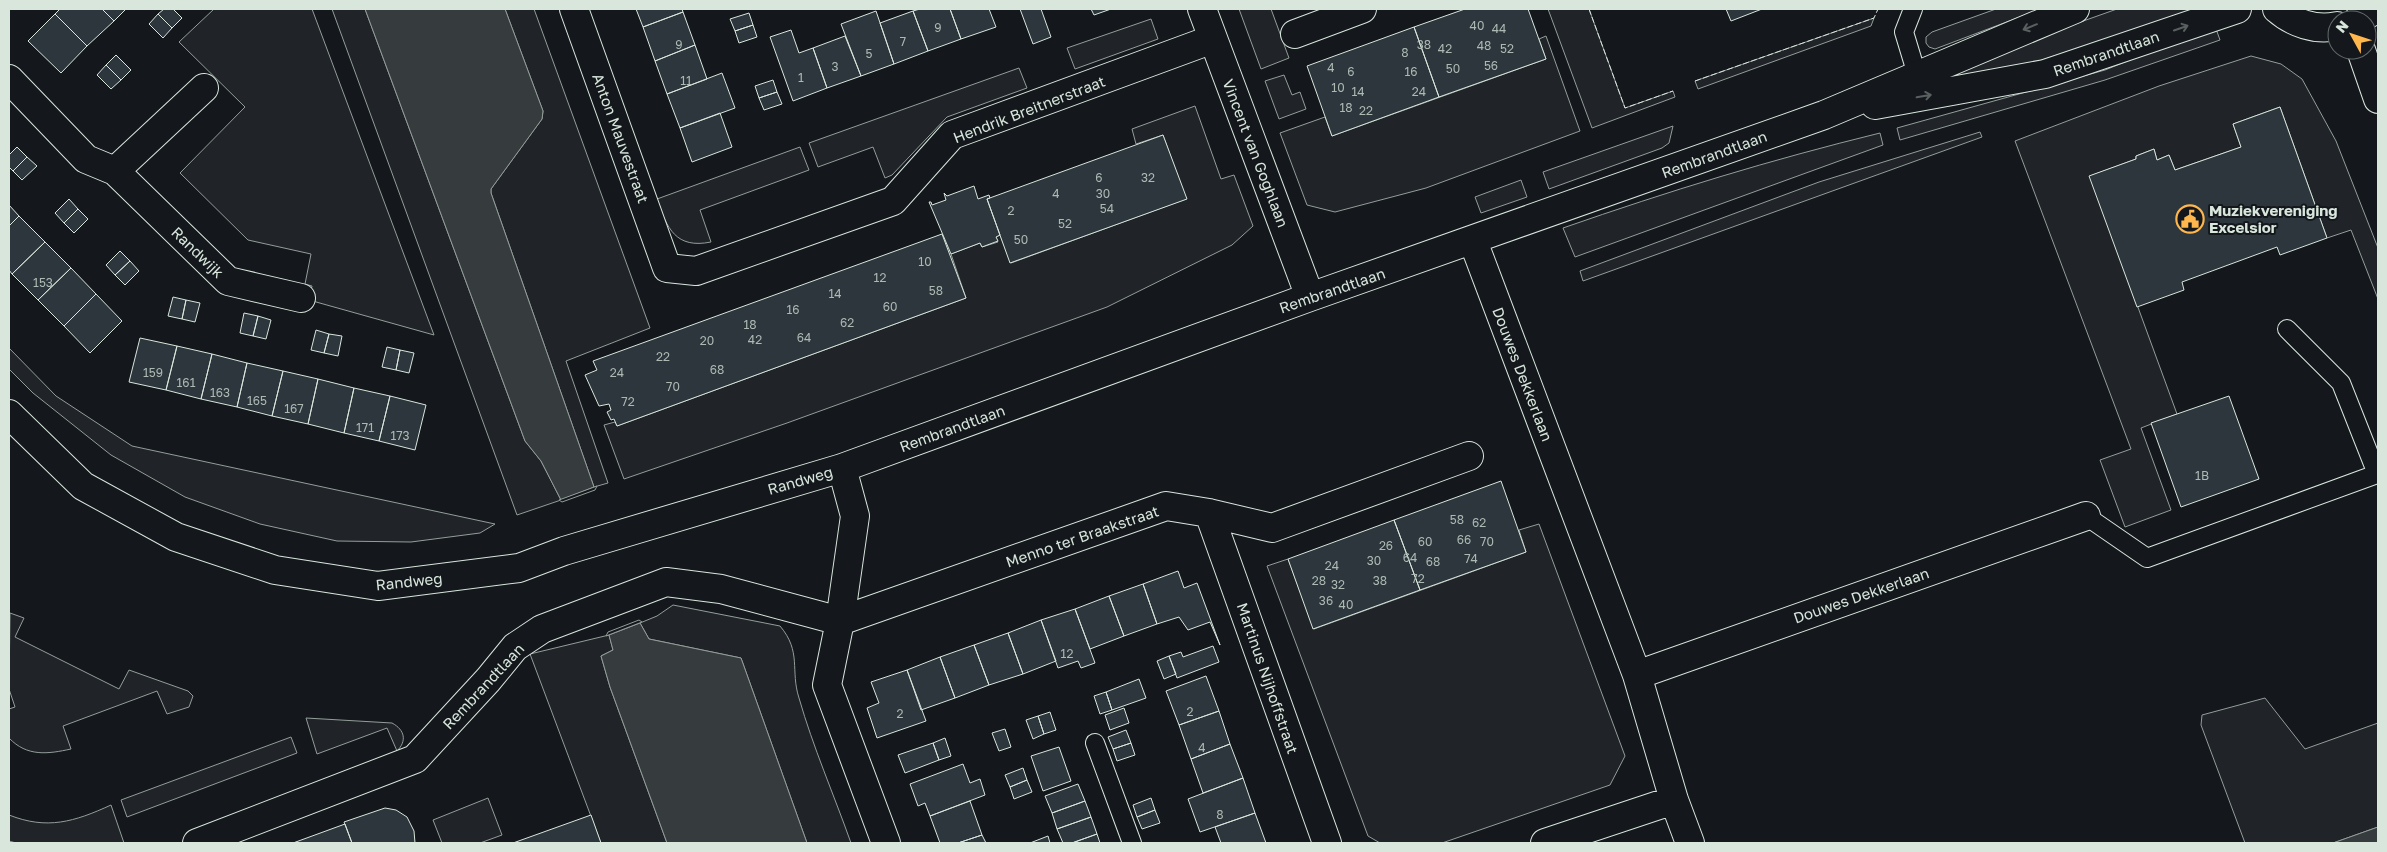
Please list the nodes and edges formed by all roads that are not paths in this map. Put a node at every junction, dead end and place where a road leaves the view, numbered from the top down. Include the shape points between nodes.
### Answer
1 (574, 9) edge
2 (1202, 9) edge
3 (1362, 9) edge
4 (1912, 9) edge
5 (2075, 9) edge
6 (2237, 9) edge
7 (2277, 9) edge
8 (2327, 26) edge
9 (1295, 34) dead end
10 (1213, 39) junction
11 (2364, 60) edge
12 (1917, 75) junction
13 (9, 79) edge
14 (204, 88) dead end
15 (2378, 99) edge
16 (1824, 114) junction
17 (115, 171) junction
18 (1473, 241) junction
19 (667, 268) joint
20 (1310, 297) junction
21 (301, 298) dead end
22 (2287, 329) dead end
23 (9, 414) edge
24 (1469, 456) dead end
25 (842, 468) junction
26 (1209, 513) junction
27 (2086, 516) joint
28 (840, 621) junction
29 (1637, 675) junction
30 (1094, 743) dead end
31 (1674, 800) junction
32 (197, 843) edge
33 (886, 843) edge
34 (1132, 843) edge
35 (1327, 843) edge
36 (1545, 843) edge
37 (1690, 843) edge

1 - 19 street, Anton Mauvestraat
2 - 10 street, Vincent van Goghlaan
3 - 9 street
4 - 12 lane via 1904,32
5 -> 12 street, Rembrandtlaan
16 -> 6 street, Rembrandtlaan via 2045,74
7 - 8 street via 2286,17 2312,26
10 - 19 street, Hendrik Breitnerstraat via 952,135 893,201 696,272
10 - 20 street, Vincent van Goghlaan
11 - 15 street
12 - 16 street, Rembrandtlaan
13 - 17 street, Randwijk via 86,159
14 - 17 street
16 - 18 street, Rembrandtlaan
17 - 21 street, Randwijk via 228,281
18 - 20 street, Rembrandtlaan
18 - 29 street, Douwes Dekkerlaan
20 - 25 street, Rembrandtlaan
22 - 27 lane via 2341,383 2377,474 2147,558
23 - 25 street, Randweg via 82,486 176,537 275,570 378,586 519,568 564,551
24 - 26 street, Menno ter Braakstraat via 1272,528
25 - 28 street via 855,516
26 - 28 street, Menno ter Braakstraat via 1166,506
26 - 35 street, Martinus Nijhoffstraat
27 - 29 street, Douwes Dekkerlaan
28 - 32 street, Rembrandtlaan via 722,589 666,582 542,629 516,647 415,759
28 - 33 street via 827,685
29 - 31 street, Douwes Dekkerlaan
30 - 34 lane
31 - 36 street
31 - 37 street, Douwes Dekkerlaan

